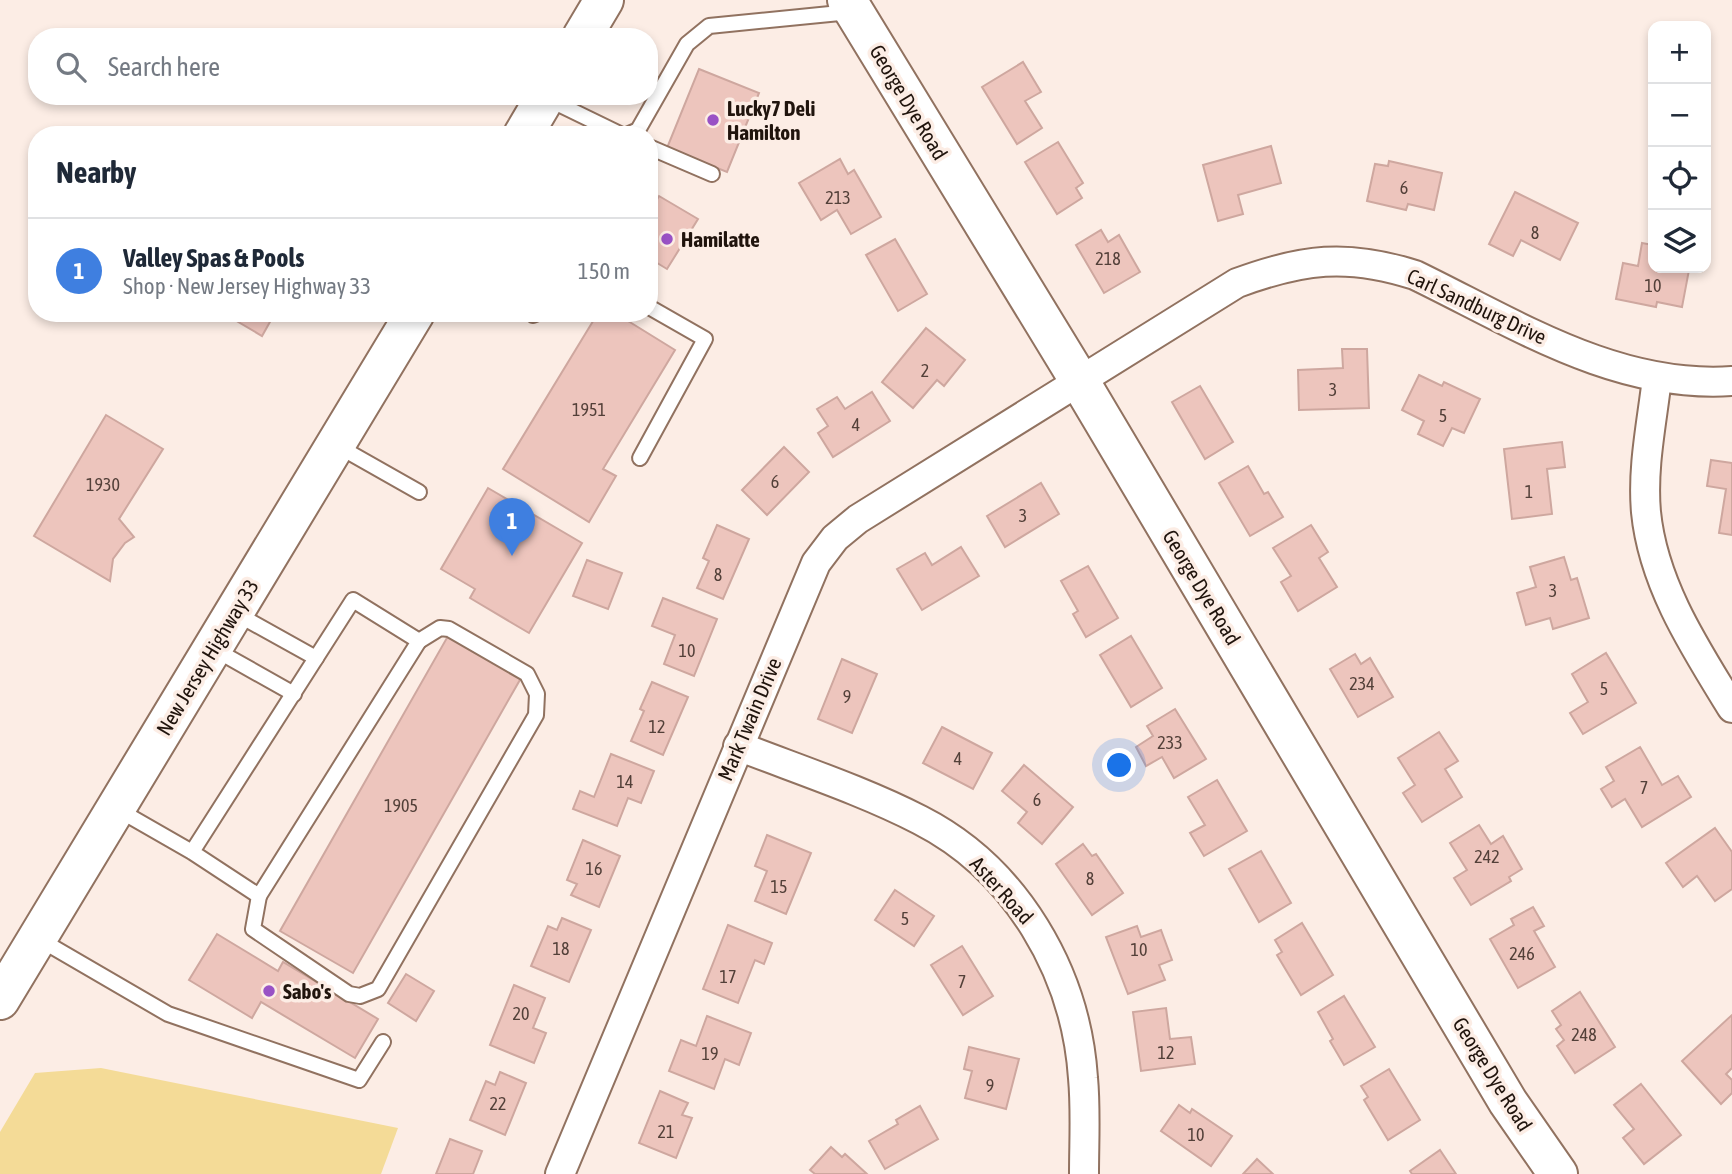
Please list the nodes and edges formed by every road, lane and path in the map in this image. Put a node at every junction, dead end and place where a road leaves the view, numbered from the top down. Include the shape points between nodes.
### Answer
1 (851, 6) edge
2 (658, 95) edge
3 (540, 105) edge
4 (562, 105) edge
5 (652, 105) edge
6 (528, 126) edge
7 (606, 126) edge
8 (640, 126) edge
9 (658, 151) edge
10 (712, 174) dead end
11 (658, 312) edge
12 (410, 322) edge
13 (1657, 378) junction
14 (1079, 380) junction
15 (1732, 381) edge
16 (335, 445) junction
17 (640, 458) dead end
18 (419, 492) dead end
19 (234, 612) junction
20 (419, 641) junction
21 (213, 648) junction
22 (316, 658) junction
23 (294, 694) junction
24 (1732, 708) edge
25 (738, 746) junction
26 (116, 808) junction
27 (192, 852) junction
28 (259, 896) junction
29 (37, 938) junction
30 (0, 1000) edge
31 (383, 1042) dead end
32 (560, 1174) edge
33 (1084, 1174) edge
34 (1558, 1174) edge

1 - 2 lane via 709,26 687,44
1 - 14 street, George Dye Road
3 - 6 street
4 - 7 lane
5 - 8 lane
9 - 10 lane
11 - 17 lane via 705,339
12 - 16 street, New Jersey Highway 33
13 - 14 street, Carl Sandburg Drive via 1588,359 1415,275 1353,261 1328,261 1276,268 1237,283
13 - 15 street, Carl Sandburg Drive
13 - 24 street via 1646,470 1652,550 1666,590
14 - 25 street, Mark Twain Drive via 835,538 816,563
14 - 34 street, George Dye Road via 1508,1102
16 - 18 lane
16 - 19 street, New Jersey Highway 33
19 - 21 street, New Jersey Highway 33
19 - 22 lane
20 - 22 lane via 353,600
20 - 28 lane
20 - 28 lane via 440,628 449,629 527,674 537,694 536,715 378,989 360,996 349,993 253,929
21 - 23 lane
21 - 26 street, New Jersey Highway 33
22 - 23 lane
23 - 27 lane
25 - 32 street, Mark Twain Drive
25 - 33 street, Aster Road via 921,820 992,872 1026,911 1062,983 1076,1030 1083,1078
26 - 27 lane
26 - 29 street, New Jersey Highway 33
27 - 28 lane
29 - 30 street, New Jersey Highway 33
29 - 31 lane via 168,1014 359,1080

